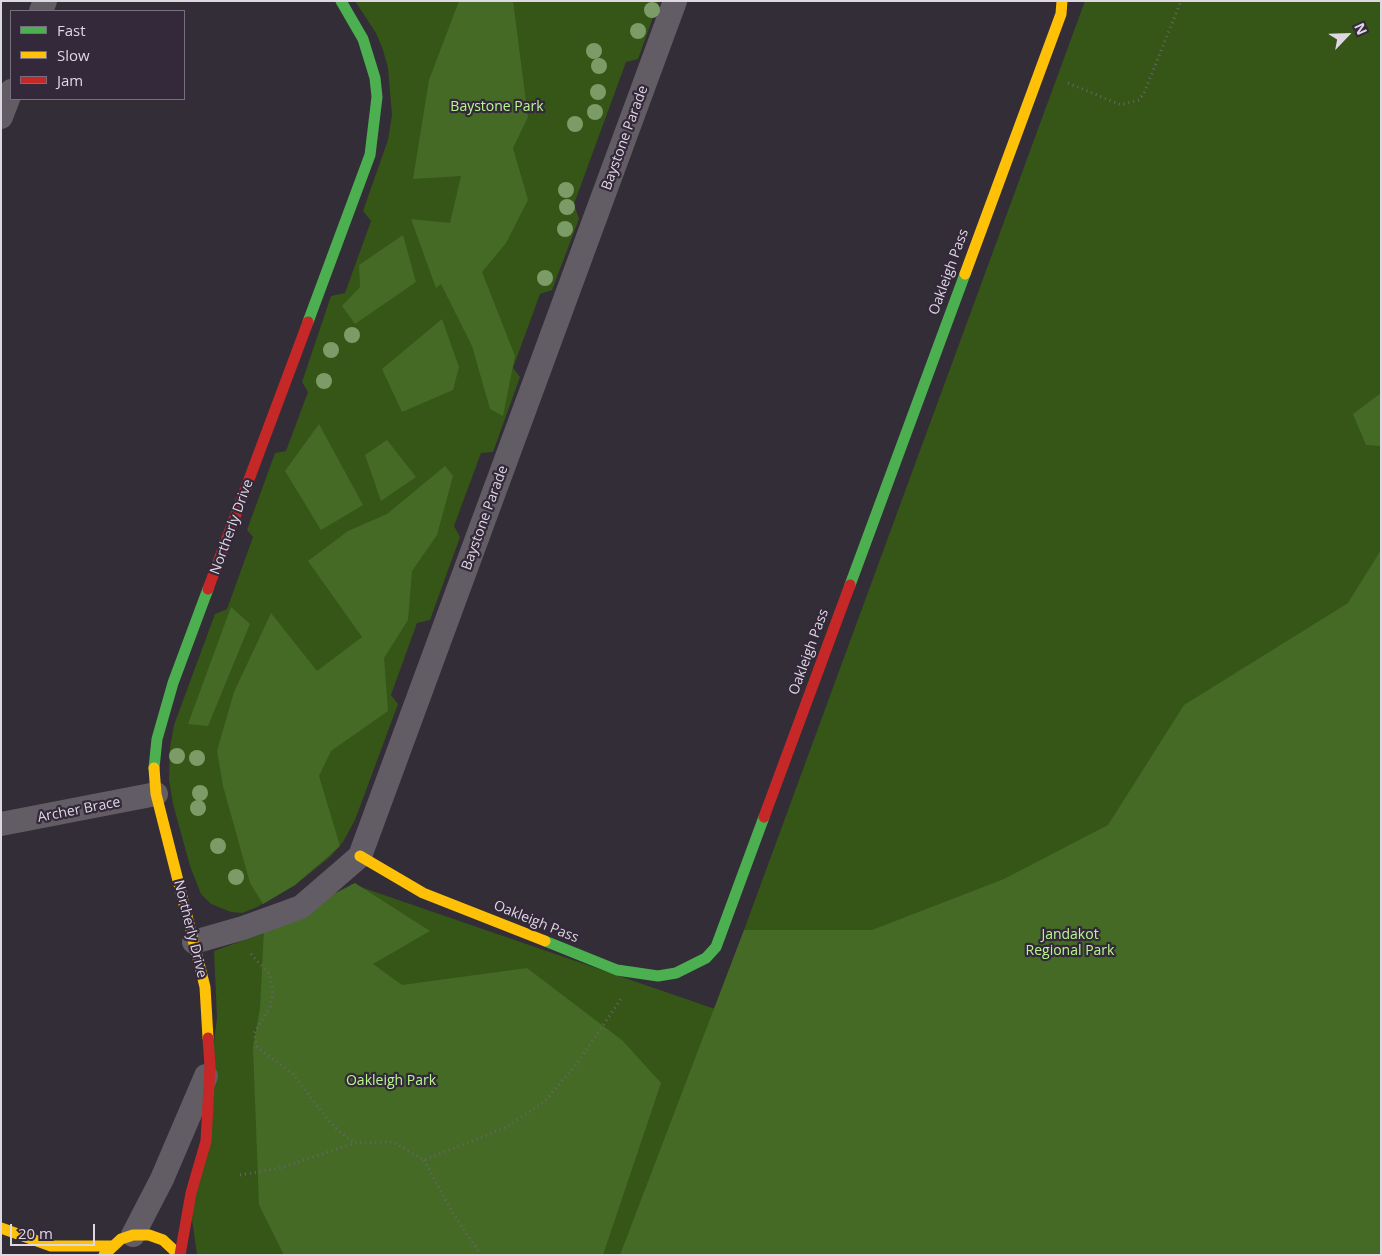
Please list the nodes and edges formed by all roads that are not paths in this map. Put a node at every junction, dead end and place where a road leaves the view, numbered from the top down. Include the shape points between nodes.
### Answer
1 (342, 1) edge
2 (675, 1) edge
3 (1062, 1) edge
4 (10, 94) edge
5 (1, 118) edge
6 (156, 794) junction
7 (1, 824) edge
8 (360, 856) junction
9 (194, 942) junction
10 (210, 1066) junction
11 (1, 1228) edge
12 (133, 1235) junction
13 (51, 1246) junction
14 (107, 1250) edge
15 (60, 1255) edge
16 (180, 1255) edge

1 - 6 street, Northerly Drive via 363,38 375,78 377,97 370,155 173,683 157,739
2 - 8 street, Baystone Parade
3 - 8 street, Oakleigh Pass via 1061,14 716,947 706,958 676,973 658,976 617,970 422,893
4 - 5 street
6 - 7 street, Archer Brace
6 - 9 street, Northerly Drive
8 - 9 street, Baystone Parade via 301,907
9 - 10 street, Northerly Drive via 205,987
10 - 12 street, Northerly Drive via 162,1179
10 - 16 street, Northerly Drive via 206,1141 191,1193
11 - 13 street
12 - 14 street via 121,1239
12 - 16 street via 149,1235 163,1240
13 - 14 street
13 - 15 street

